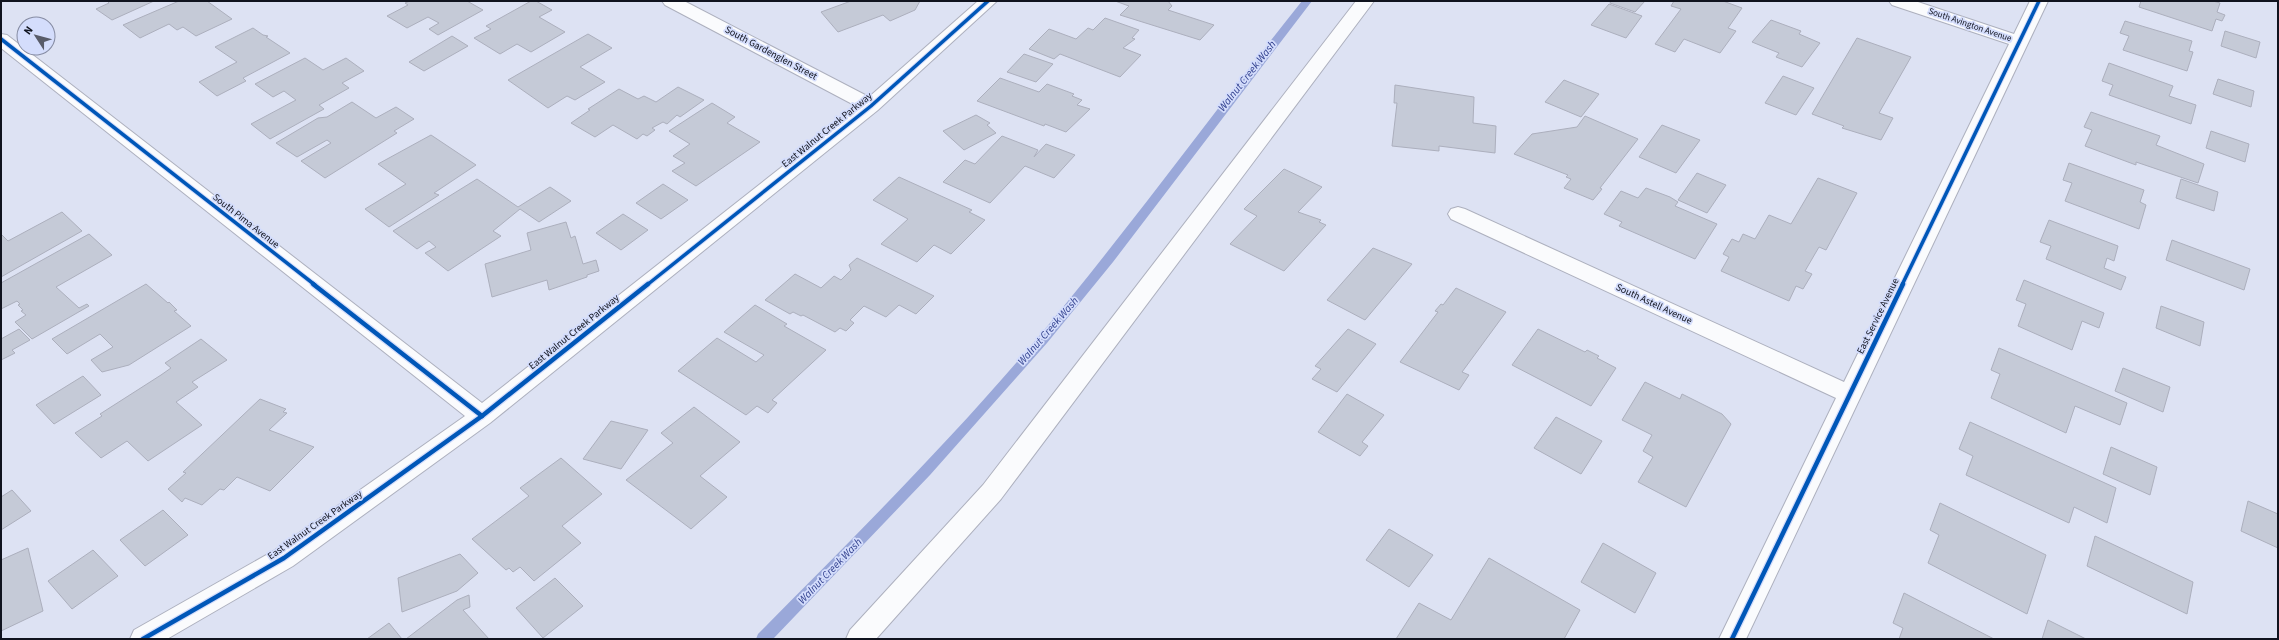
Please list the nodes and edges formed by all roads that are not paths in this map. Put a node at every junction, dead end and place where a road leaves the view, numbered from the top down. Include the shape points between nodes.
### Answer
1 (671, 1) edge
2 (988, 1) edge
3 (1365, 1) edge
4 (1898, 1) edge
5 (2039, 1) edge
6 (1, 39) edge
7 (2020, 42) junction
8 (870, 106) junction
9 (1458, 214) dead end
10 (1849, 394) junction
11 (482, 416) junction
12 (143, 639) edge
13 (858, 639) edge
14 (1732, 639) edge

1 - 8 street, South Gardenglen Street
2 - 8 street, East Walnut Creek Parkway
3 - 13 street via 992,492
4 - 7 street, South Avington Avenue
5 - 7 street, East Service Avenue
6 - 11 street, South Pima Avenue
7 - 10 street, East Service Avenue
8 - 11 street, East Walnut Creek Parkway
9 - 10 street, South Astell Avenue
10 - 14 street, East Service Avenue
11 - 12 street, East Walnut Creek Parkway via 284,558

